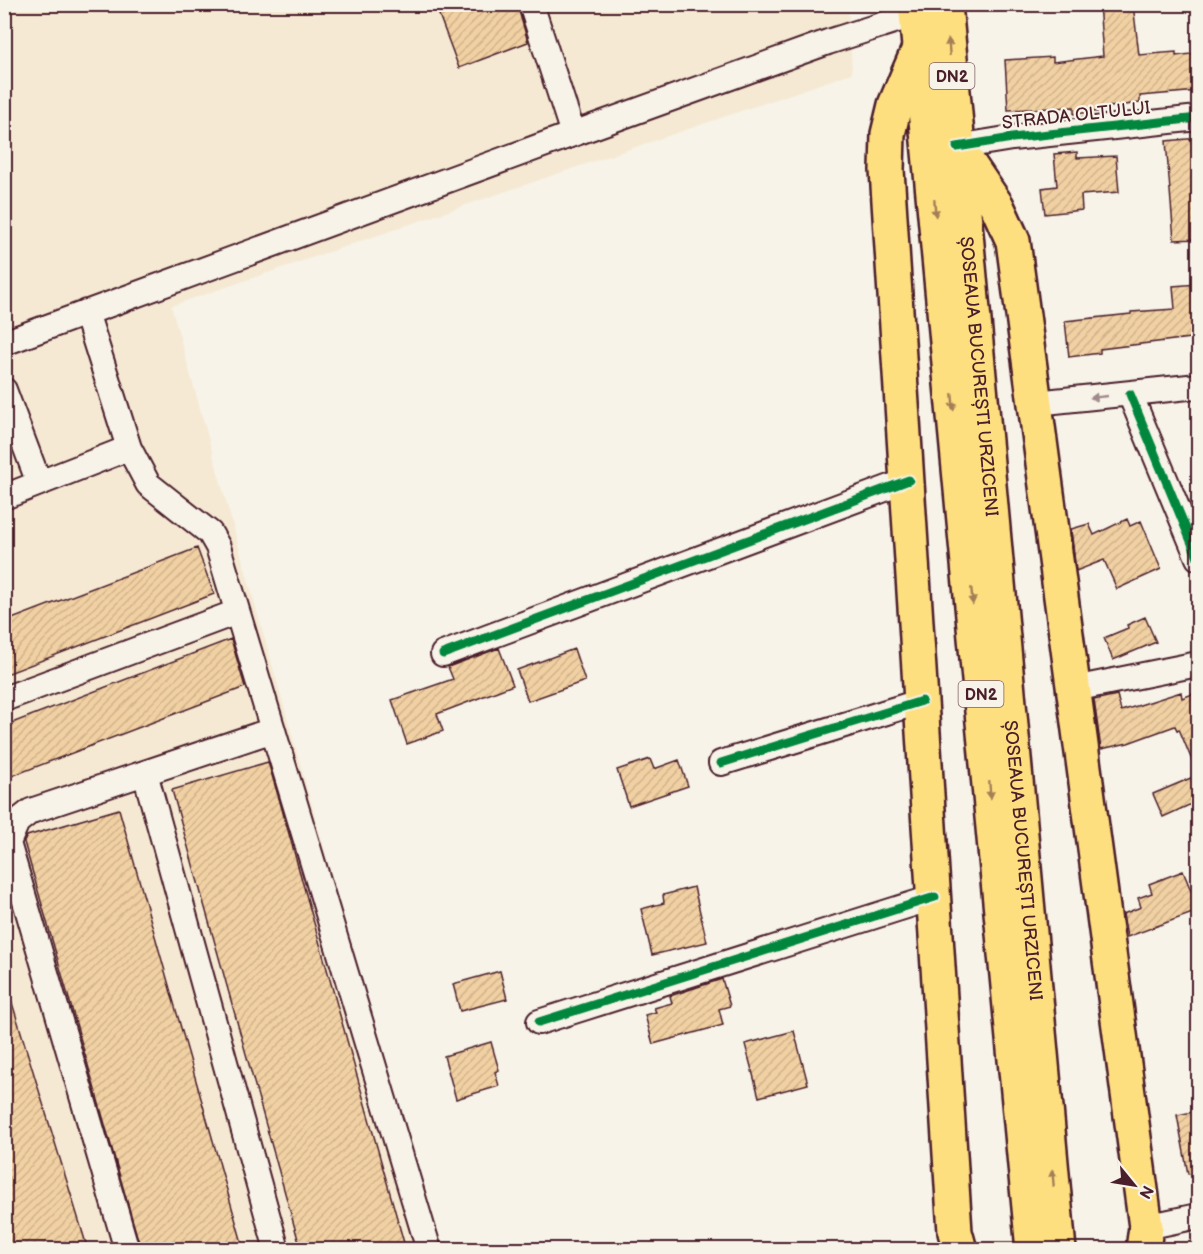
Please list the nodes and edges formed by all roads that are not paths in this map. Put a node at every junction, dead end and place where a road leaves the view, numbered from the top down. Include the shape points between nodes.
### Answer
1 (531, 4) edge
2 (926, 8) edge
3 (920, 46) junction
4 (1198, 118) edge
5 (573, 134) junction
6 (943, 148) junction
7 (86, 312) junction
8 (4, 343) edge
9 (1198, 386) edge
10 (5, 390) edge
11 (1130, 393) junction
12 (1036, 403) junction
13 (129, 448) junction
14 (909, 480) junction
15 (39, 483) junction
16 (4, 497) edge
17 (1198, 558) edge
18 (237, 612) junction
19 (443, 654) dead end
20 (1198, 664) edge
21 (1074, 689) junction
22 (4, 699) edge
23 (922, 701) junction
24 (273, 730) junction
25 (721, 763) dead end
26 (145, 773) junction
27 (935, 897) junction
28 (539, 1022) dead end
29 (1198, 1216) edge
30 (1145, 1238) edge
31 (1046, 1244) edge
32 (127, 1250) edge
33 (277, 1250) edge
34 (429, 1250) edge
35 (960, 1250) edge

1 - 5 street
2 - 3 highway, DN2
2 - 5 street
6 -> 2 highway, DN2
3 - 6 highway, DN2
3 - 14 highway via 895,105 888,134 887,170
4 - 6 street, STRADA OLTULUI
5 - 7 street
6 - 12 highway via 997,206 1013,241
6 - 31 highway, ȘOSEAUA BUCUREȘTI URZICENI / DN2
7 - 8 street
7 - 13 street
9 - 11 street
10 - 15 street
11 -> 12 street
11 - 17 street
12 - 21 highway
13 - 15 street
13 - 18 street via 148,484 210,533 218,547
14 - 19 street
14 - 23 highway
15 - 16 street
18 - 22 street
18 - 24 street
20 - 21 street
21 - 30 highway
23 - 25 street
23 - 27 highway
24 - 26 street
24 - 34 street
26 - 32 street via 31,811 17,822 8,843
26 - 33 street
27 - 28 street
27 - 35 highway via 955,1232
29 - 30 street

